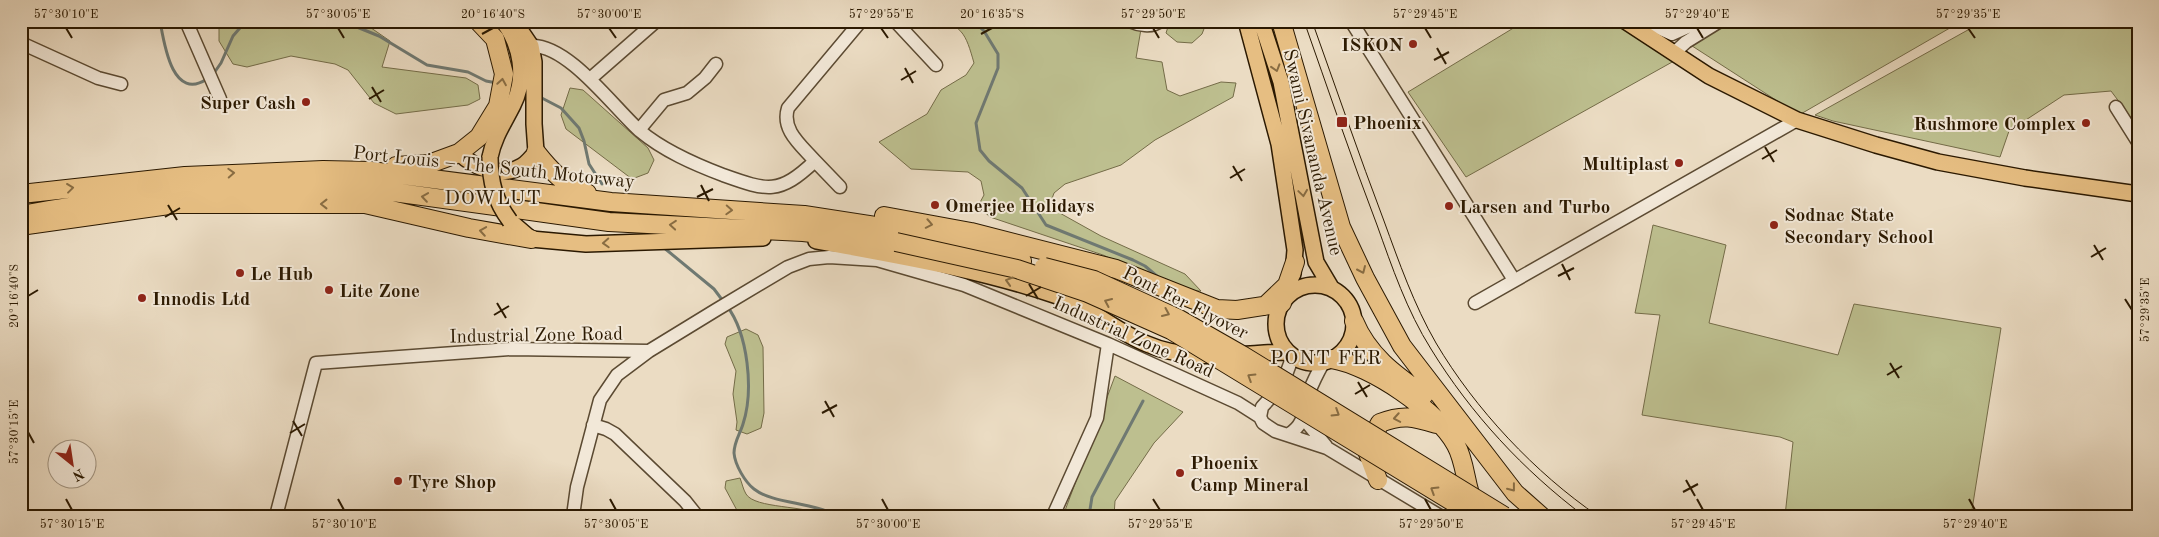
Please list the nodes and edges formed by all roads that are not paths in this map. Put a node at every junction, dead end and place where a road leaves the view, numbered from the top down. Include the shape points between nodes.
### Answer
1 (186, 21) edge
2 (478, 21) edge
3 (503, 21) edge
4 (514, 21) edge
5 (861, 21) edge
6 (895, 21) edge
7 (1129, 21) edge
8 (1160, 21) edge
9 (1246, 21) edge
10 (1261, 21) edge
11 (1281, 21) edge
12 (1351, 21) edge
13 (1625, 21) edge
14 (1643, 21) edge
15 (1696, 21) edge
16 (1720, 21) edge
17 (1700, 22) edge
18 (654, 23) dead end
19 (1680, 31) junction
20 (21, 43) edge
21 (531, 46) junction
22 (1674, 53) junction
23 (716, 64) dead end
24 (936, 65) dead end
25 (590, 79) junction
26 (122, 84) dead end
27 (220, 99) dead end
28 (2116, 107) dead end
29 (1797, 120) junction
30 (639, 130) junction
31 (2138, 142) edge
32 (536, 152) junction
33 (459, 153) junction
34 (815, 161) junction
35 (324, 170) junction
36 (840, 187) dead end
37 (21, 194) edge
38 (2138, 194) edge
39 (138, 197) junction
40 (610, 202) junction
41 (176, 204) junction
42 (758, 211) junction
43 (21, 215) edge
44 (21, 226) edge
45 (802, 232) junction
46 (899, 236) junction
47 (531, 238) junction
48 (753, 238) junction
49 (1295, 262) junction
50 (1514, 280) junction
51 (1332, 289) junction
52 (1279, 301) junction
53 (1475, 304) dead end
54 (1354, 321) junction
55 (1108, 344) junction
56 (649, 351) junction
57 (1290, 354) junction
58 (1328, 361) junction
59 (1238, 402) junction
60 (1265, 403) junction
61 (1260, 417) junction
62 (1304, 419) junction
63 (593, 425) junction
64 (1444, 427) junction
65 (1289, 434) junction
66 (1328, 448) junction
67 (1487, 457) junction
68 (1378, 480) junction
69 (276, 516) edge
70 (573, 516) edge
71 (697, 516) edge
72 (1053, 516) edge
73 (1440, 516) edge
74 (1476, 516) edge
75 (1481, 516) edge
76 (1504, 516) edge
77 (1541, 516) edge

1 - 27 street
33 -> 2 highway via 479,137 498,106 504,74 495,40
3 - 47 main road, bridge via 517,46 521,75 514,104 498,130 490,157 490,173 495,197 510,221
4 - 21 main road
5 - 34 street via 788,108 785,117 787,126
6 - 24 street
7 - 8 street via 1147,25
9 - 49 main road via 1279,144
10 -> 51 main road, Swami Sivananda Avenue via 1280,82 1316,262
11 -> 67 highway via 1341,227 1402,346
12 - 50 street
13 - 22 main road
14 - 19 street via 1672,34
15 - 17 street
16 - 22 street
17 - 19 street
18 - 25 street
19 - 22 street
20 - 26 street via 98,78
21 - 25 street via 544,48 574,65
21 - 32 main road
22 - 29 main road via 1709,76
23 - 30 street via 687,93 664,100
25 - 30 street
28 - 31 street
29 - 38 main road via 1938,162
29 - 50 street
30 - 34 street via 671,152 753,186 779,187 793,181
32 - 33 main road via 521,167 499,172 477,167
32 - 40 highway via 568,186
33 - 35 highway via 429,164
34 - 36 street
37 -> 35 highway, Port Louis – The South Motorway via 185,176
35 - 40 highway, Port Louis – The South Motorway via 371,171
39 - 41 highway
39 - 43 highway, Port Louis – The South Motorway
45 -> 39 highway, Port Louis – The South Motorway via 609,222 364,188 327,186
40 -> 42 highway, Port Louis – The South Motorway
41 - 44 highway
47 -> 41 highway via 469,228 365,204
42 - 46 highway, Port Louis – The South Motorway via 804,215
42 -> 52 highway via 890,216 971,232 1116,269 1216,309 1237,310
45 - 46 highway, Port Louis – The South Motorway
45 - 48 highway
74 -> 46 highway, Pont Fer Flyover, bridge via 1171,330 1088,293
46 -> 76 highway, Pont Fer Flyover, bridge via 1094,280 1179,319
48 -> 47 main road via 586,244
57 -> 48 main road via 1187,355 1167,351 1147,344 1059,296 1003,280 959,268 813,240
49 - 52 main road
49 - 52 highway
50 - 53 street
51 - 52 main road via 1315,284 1302,287
51 - 54 main road via 1348,302
52 - 57 main road via 1276,328 1279,341
54 - 58 main road via 1352,339 1345,350
54 - 67 highway via 1362,341 1372,353 1431,400
55 - 56 street, Industrial Zone Road via 964,285 877,260 829,257 809,259 788,267
55 - 59 street, Industrial Zone Road
55 - 72 street via 1097,418
56 - 63 street via 617,375 600,400
56 - 69 street, Industrial Zone Road via 511,349 316,363
57 - 58 main road via 1310,363
57 - 60 street via 1282,385
58 - 62 street via 1309,393
58 - 64 highway via 1348,361 1370,371
59 - 60 street via 1251,405
59 - 61 street
60 - 61 street
61 - 65 street via 1269,428
62 - 65 street via 1298,429
62 - 66 street
63 - 70 street
63 - 71 street via 616,434
64 -> 68 highway via 1409,416 1394,417 1380,423 1366,448
64 - 75 highway via 1458,447 1473,502
65 - 66 street
66 - 68 street
67 -> 77 highway via 1515,493
68 - 73 street

